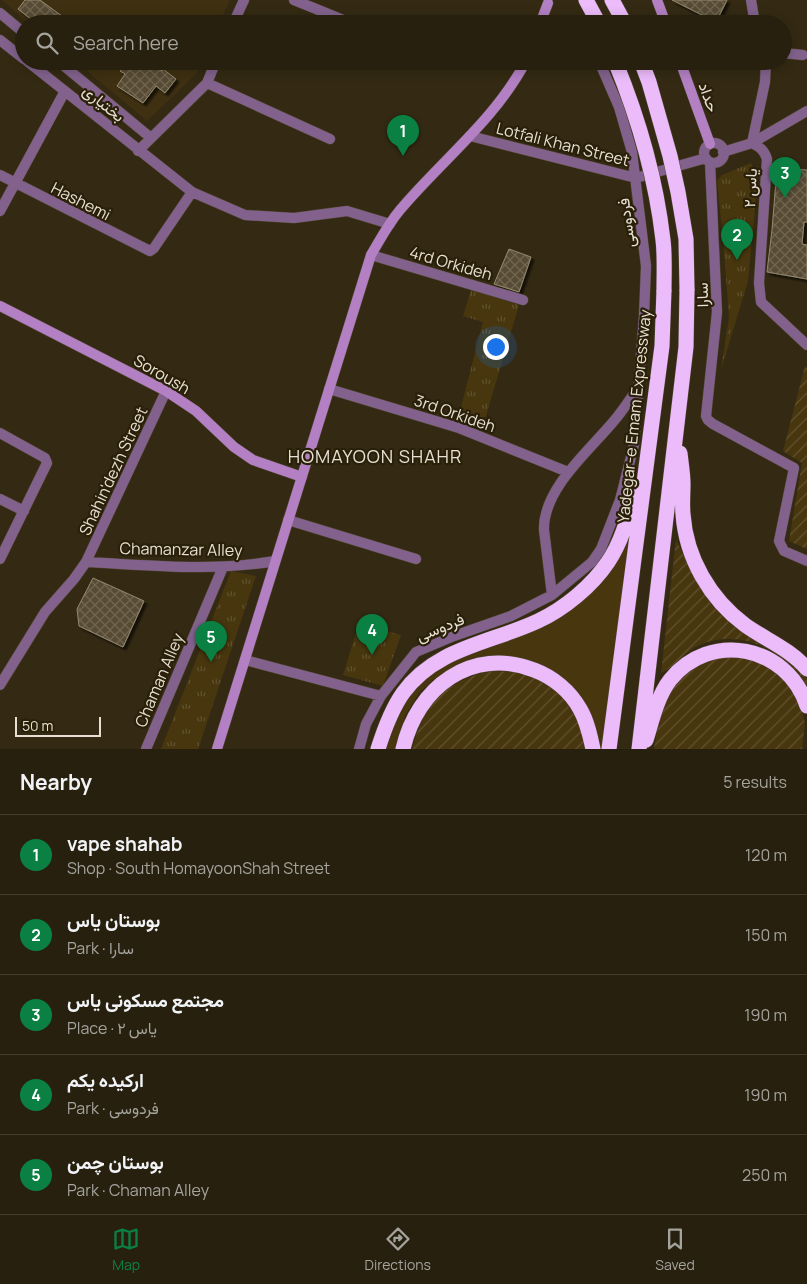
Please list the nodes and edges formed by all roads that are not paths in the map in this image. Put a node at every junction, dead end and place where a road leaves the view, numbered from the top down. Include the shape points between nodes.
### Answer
1 (244, 0) edge
2 (294, 0) edge
3 (586, 0) edge
4 (612, 0) edge
5 (657, 0) edge
6 (750, 0) edge
7 (551, 1) edge
8 (0, 13) edge
9 (237, 15) edge
10 (331, 15) edge
11 (544, 15) edge
12 (594, 15) edge
13 (620, 15) edge
14 (663, 15) edge
15 (753, 15) edge
16 (15, 26) edge
17 (0, 40) edge
18 (15, 52) edge
19 (792, 54) edge
20 (803, 55) dead end
21 (38, 70) edge
22 (69, 70) edge
23 (212, 70) edge
24 (520, 70) edge
25 (603, 70) edge
26 (619, 70) edge
27 (644, 70) edge
28 (683, 70) edge
29 (766, 70) edge
30 (207, 83) junction
31 (65, 91) junction
32 (807, 111) edge
33 (470, 136) junction
34 (151, 138) junction
35 (330, 139) dead end
36 (752, 143) junction
37 (710, 144) junction
38 (138, 150) junction
39 (723, 152) junction
40 (708, 160) junction
41 (0, 175) edge
42 (636, 178) junction
43 (14, 184) junction
44 (192, 192) junction
45 (0, 211) edge
46 (390, 224) junction
47 (371, 255) junction
48 (523, 300) dead end
49 (0, 306) edge
50 (807, 345) edge
51 (638, 388) junction
52 (329, 389) junction
53 (166, 391) junction
54 (677, 427) junction
55 (652, 428) junction
56 (0, 433) edge
57 (568, 472) junction
58 (302, 477) junction
59 (0, 498) edge
60 (24, 510) junction
61 (288, 520) junction
62 (0, 558) edge
63 (416, 559) dead end
64 (274, 561) junction
65 (807, 561) edge
66 (86, 562) junction
67 (223, 567) junction
68 (552, 595) junction
69 (245, 660) junction
70 (807, 669) edge
71 (0, 686) edge
72 (381, 696) junction
73 (807, 706) edge
74 (146, 749) edge
75 (217, 749) edge
76 (359, 749) edge
77 (378, 749) edge
78 (403, 749) edge
79 (593, 749) edge
80 (610, 749) edge
81 (639, 749) edge
82 (643, 749) edge

1 - 9 street
2 - 10 street
3 - 12 highway
4 - 13 highway
5 - 14 street
6 - 15 street
7 - 11 street
8 - 16 street
17 - 18 street
19 - 20 street
21 - 31 street, بختیاری
22 - 34 street, بختیاری
23 - 30 street
24 - 33 street
25 - 42 street, فردوسی via 632,152
26 - 55 highway, Yadegar-e Emam Expressway, bridge via 648,160 663,242 662,346
27 - 54 highway, bridge via 670,156 686,238 686,347
28 - 37 street, حداد
29 - 36 street
30 - 34 street
30 - 35 street
31 - 38 street, بختیاری
31 - 43 street
32 - 36 street
33 - 42 street, Lotfali Khan Street
33 - 46 street via 399,210
34 - 38 street
36 - 39 street
36 - 50 street, یاس ۲ via 764,151 767,159 759,284 761,302
37 - 39 street via 720,145
37 - 40 street via 704,149
38 - 44 street, بختیاری
39 - 40 street via 719,161
40 - 42 street, Lotfali Khan Street
40 - 65 street, سارا via 717,312 706,409 708,420 794,468 779,541 784,551
41 - 43 street, Hashemi
42 - 51 street, فردوسی via 646,266
43 - 44 street, Hashemi via 150,251
43 - 45 street
44 - 46 street, بختیاری via 245,215 294,218 347,211
46 - 47 street
47 - 48 street, 4rd Orkideh
47 - 52 street
49 - 53 street, Soroush
51 - 57 street via 614,422
51 - 68 street, فردوسی via 634,446 620,500 601,549 592,562
52 - 57 street, 3rd Orkideh via 459,428
52 - 58 street
53 - 58 street, Soroush via 253,460
53 - 66 street, Shahin'dezh Street
54 - 70 highway via 683,516 696,566 729,611 784,648
54 - 81 highway
55 - 77 highway via 628,520 614,552 597,576 578,594 539,621 443,657 425,670 396,704
55 - 80 highway, Yadegar-e Emam Expressway
56 - 60 street via 47,460
57 - 68 street via 549,505 544,521
58 - 61 street
59 - 60 street
60 - 62 street
61 - 63 street
61 - 64 street
64 - 67 street, Chamanzar Alley
64 - 69 street
66 - 67 street, Chamanzar Alley
66 - 71 street, Shahin'dezh Street via 45,612
67 - 74 street, Chaman Alley
68 - 72 street, فردوسی via 510,616 416,652
69 - 72 street
69 - 75 street
72 - 76 street, فردوسی via 366,724
73 - 82 highway via 796,682 772,660 746,651 715,652 687,664 669,682 661,695
78 - 79 highway via 412,721 442,683 466,670 505,663 542,673 570,694 586,722

